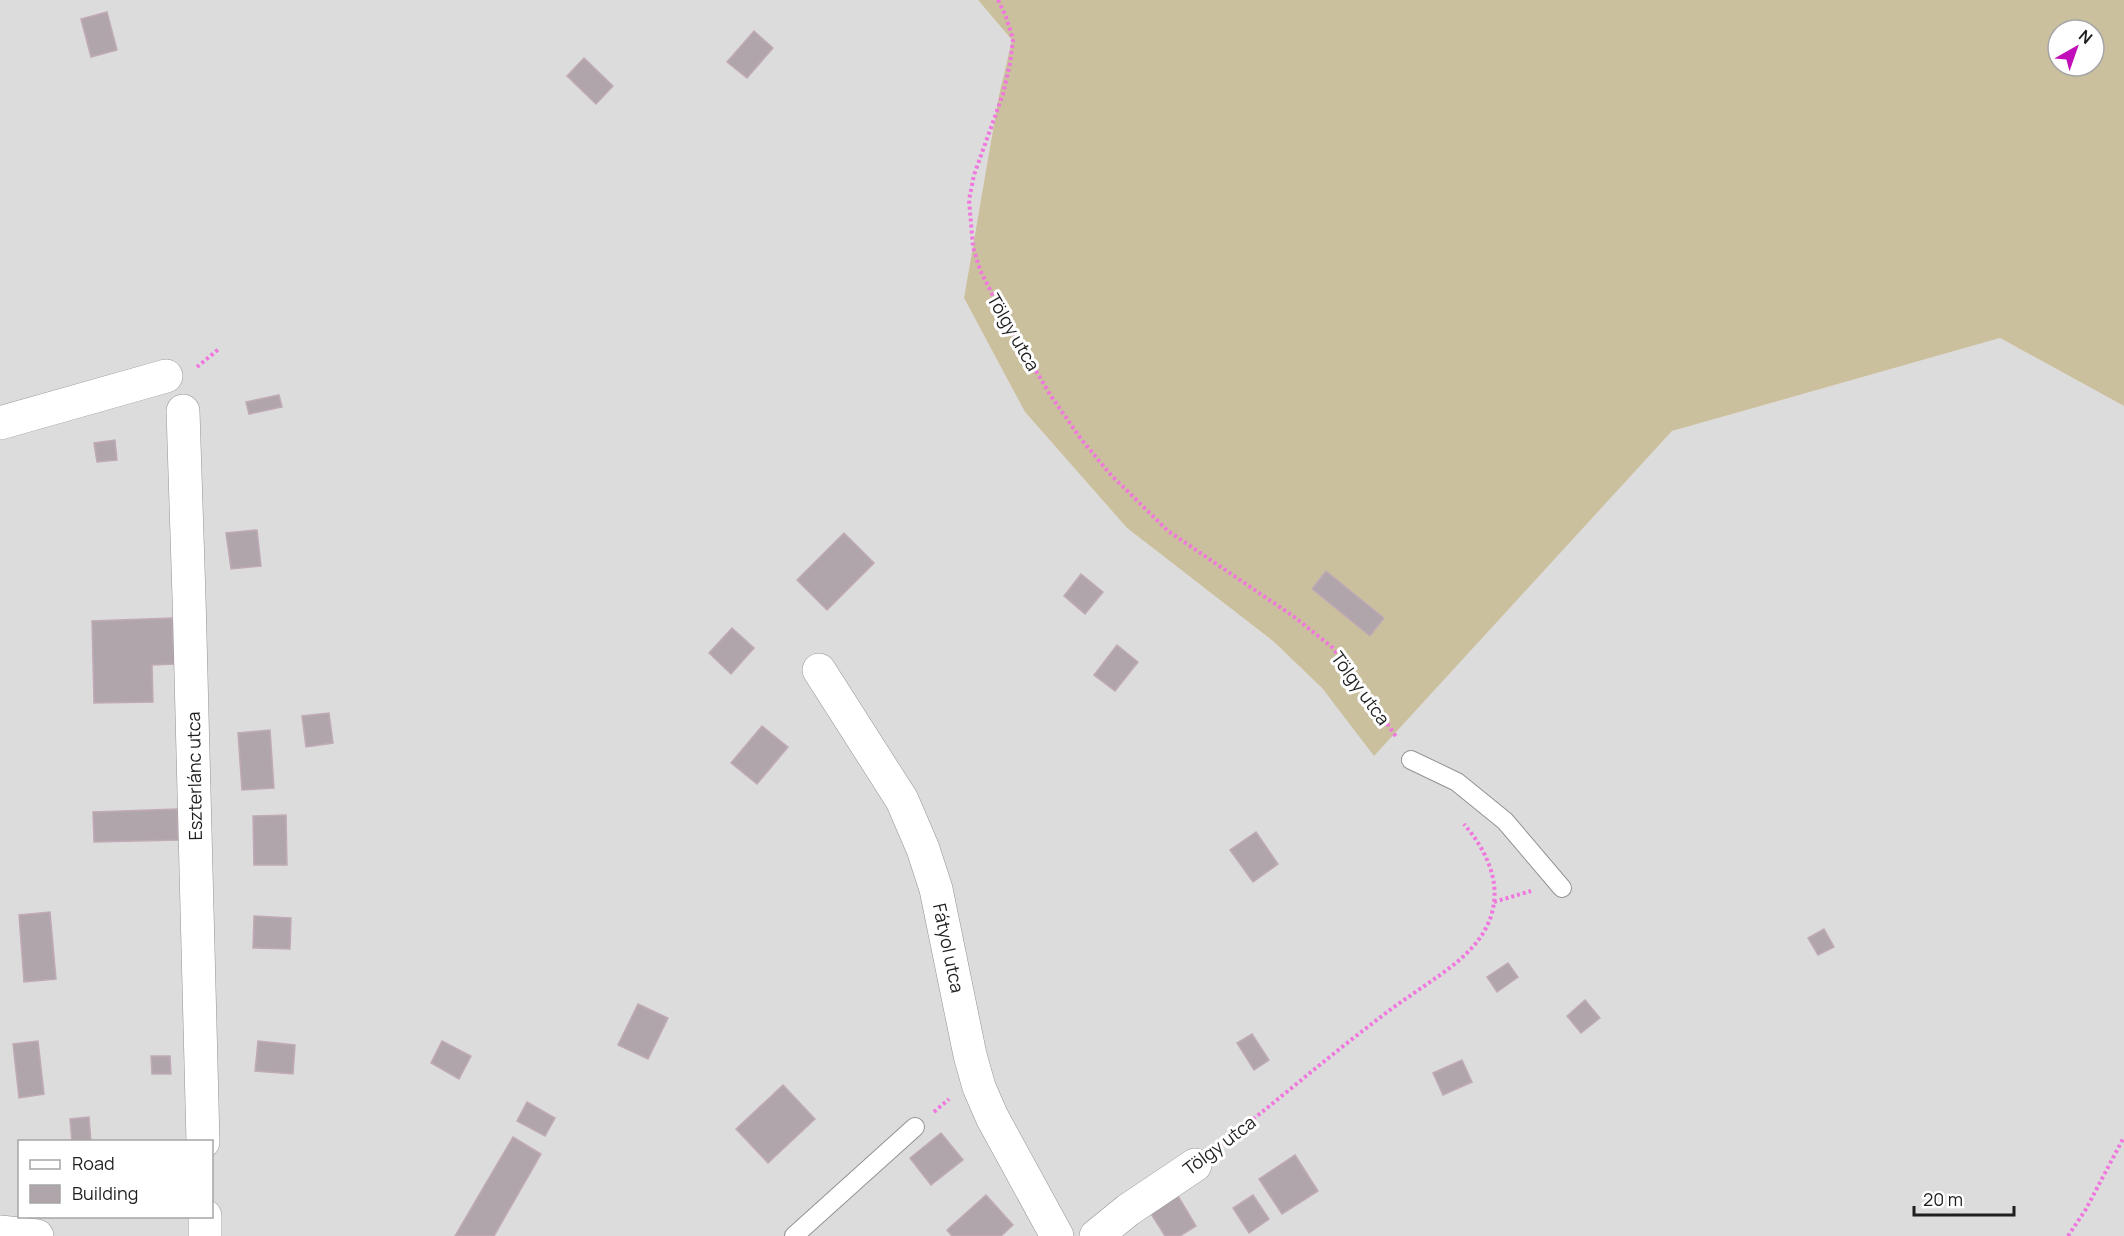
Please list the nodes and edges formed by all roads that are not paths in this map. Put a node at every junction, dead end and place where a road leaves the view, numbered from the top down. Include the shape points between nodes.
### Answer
1 (166, 376) dead end
2 (183, 411) dead end
3 (0, 423) edge
4 (819, 670) dead end
5 (1411, 760) road end
6 (1562, 888) dead end
7 (915, 1127) road end
8 (203, 1140) edge
9 (1195, 1165) road end
10 (205, 1218) edge
11 (0, 1232) edge
12 (37, 1236) edge
13 (205, 1236) edge
14 (794, 1236) edge
15 (1057, 1236) edge
16 (1096, 1236) edge

1 - 3 street
2 - 8 street, Eszterlánc utca
4 - 15 street, Fátyol utca via 902,800 923,849 936,889 976,1077 992,1117
5 - 6 lane via 1456,782 1505,821
7 - 14 lane
9 - 16 street, Tölgy utca
10 - 13 street
11 - 12 street

